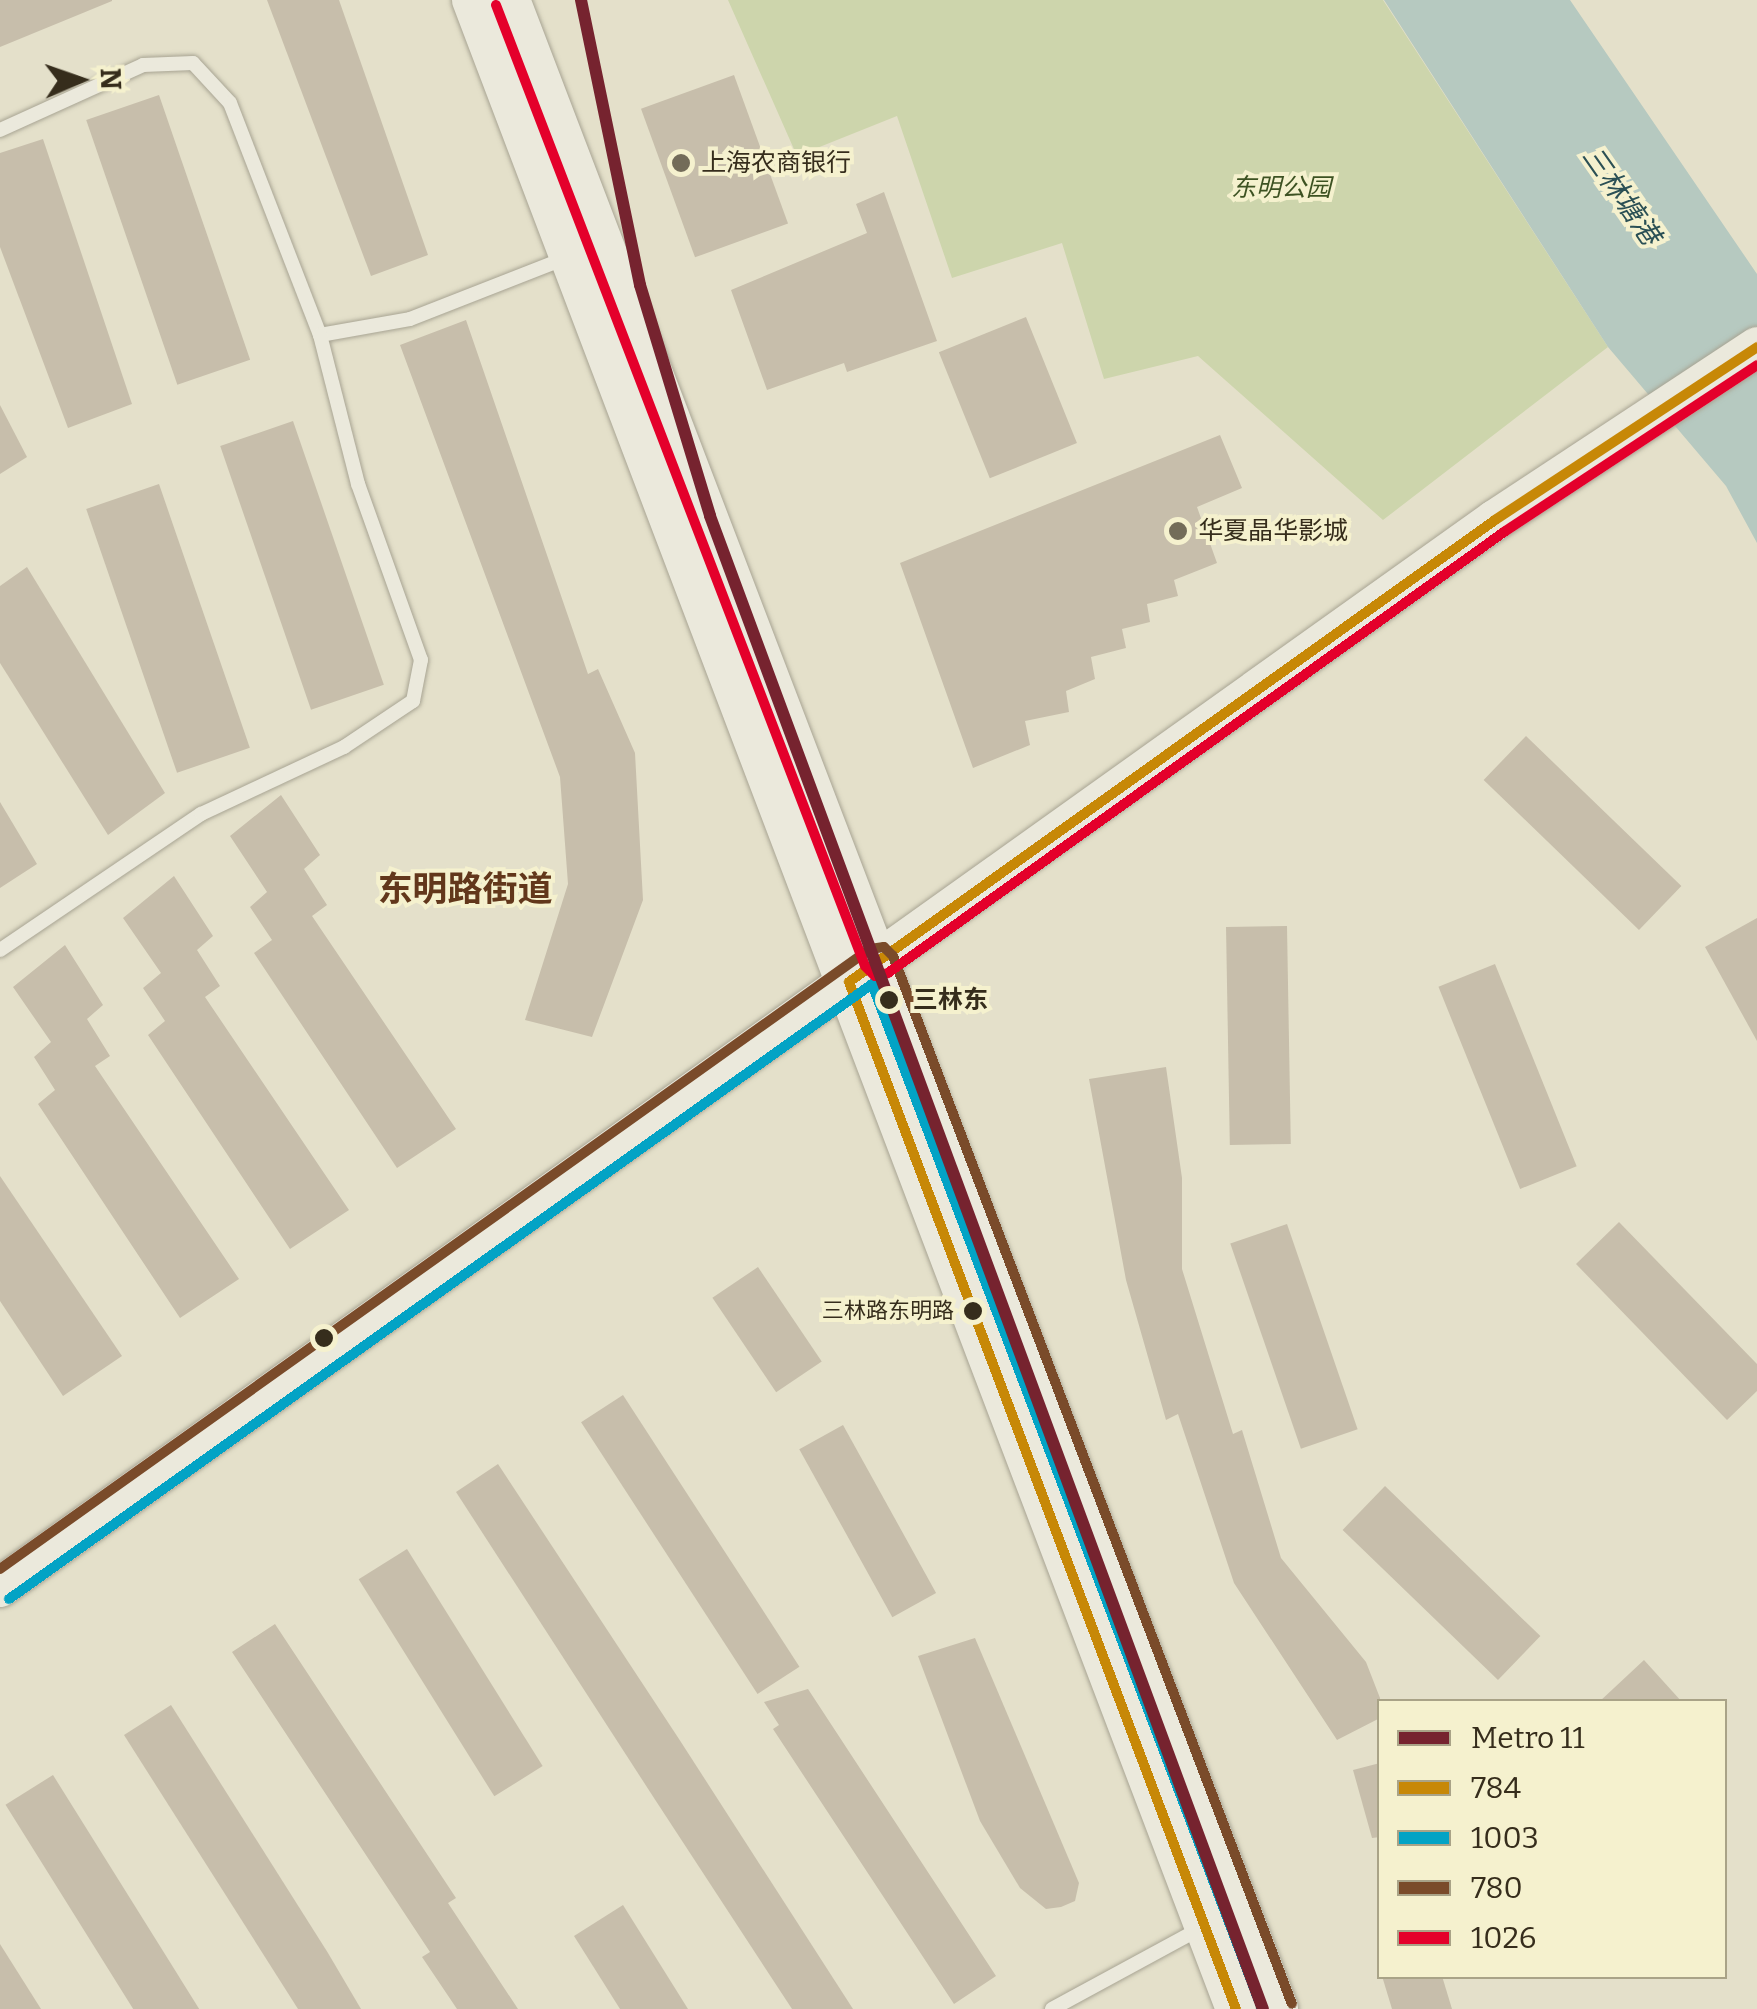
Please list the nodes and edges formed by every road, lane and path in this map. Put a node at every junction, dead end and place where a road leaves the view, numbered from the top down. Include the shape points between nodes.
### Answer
1 (472, 0) edge
2 (510, 0) edge
3 (0, 130) edge
4 (573, 256) junction
5 (320, 335) junction
6 (1757, 346) edge
7 (0, 950) edge
8 (864, 972) junction
9 (0, 1587) edge
10 (1206, 1926) junction
11 (1052, 2009) edge
12 (1236, 2009) edge
13 (1278, 2009) edge

1 - 4 main road
2 - 8 main road
3 - 5 lane via 143,65 193,63 230,103
4 - 5 lane via 410,319
4 - 8 main road
5 - 7 lane via 358,484 422,660 413,701 344,747 201,814
6 - 8 main road via 1655,410
8 - 9 main road
8 - 10 main road
8 - 13 main road
10 - 11 lane
10 - 12 main road

